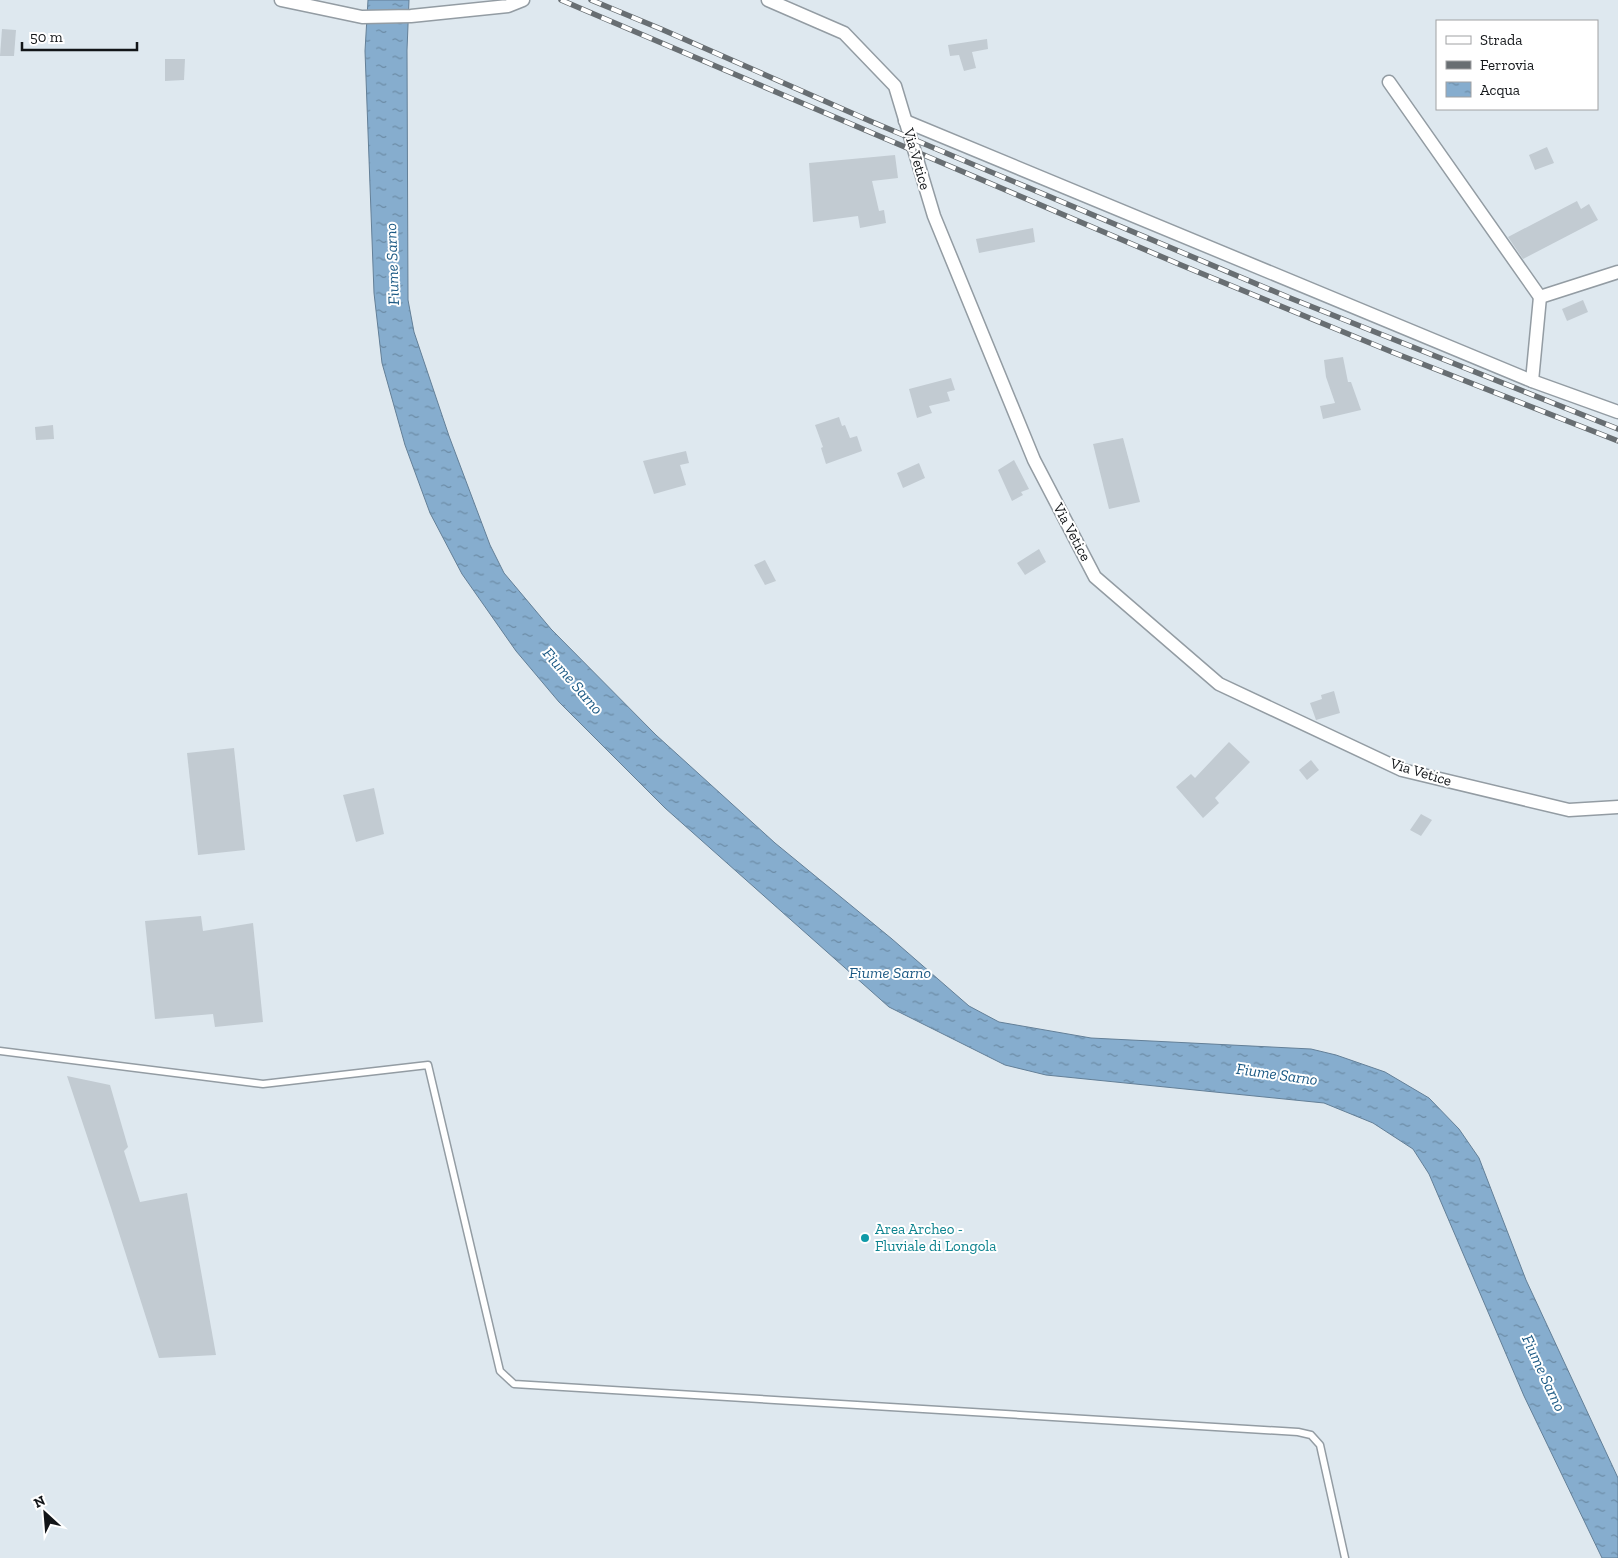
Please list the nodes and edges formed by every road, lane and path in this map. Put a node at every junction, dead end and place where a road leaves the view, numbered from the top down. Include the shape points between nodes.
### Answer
1 (281, 0) edge
2 (523, 0) edge
3 (768, 0) edge
4 (1389, 82) dead end
5 (906, 121) junction
6 (1618, 272) edge
7 (1540, 297) junction
8 (1532, 380) junction
9 (1618, 412) edge
10 (1618, 807) edge
11 (0, 1051) edge
12 (1345, 1558) edge

1 - 2 street via 362,17 411,16 508,6
3 - 5 street, Via Vetice via 844,32 895,86
4 - 7 street
5 - 8 street
5 - 10 street, Via Vetice via 934,216 1034,460 1095,577 1219,684 1402,770 1570,810
6 - 7 street
7 - 8 street
8 - 9 street
11 - 12 lane via 263,1084 428,1065 500,1372 514,1384 1298,1432 1310,1435 1320,1445

